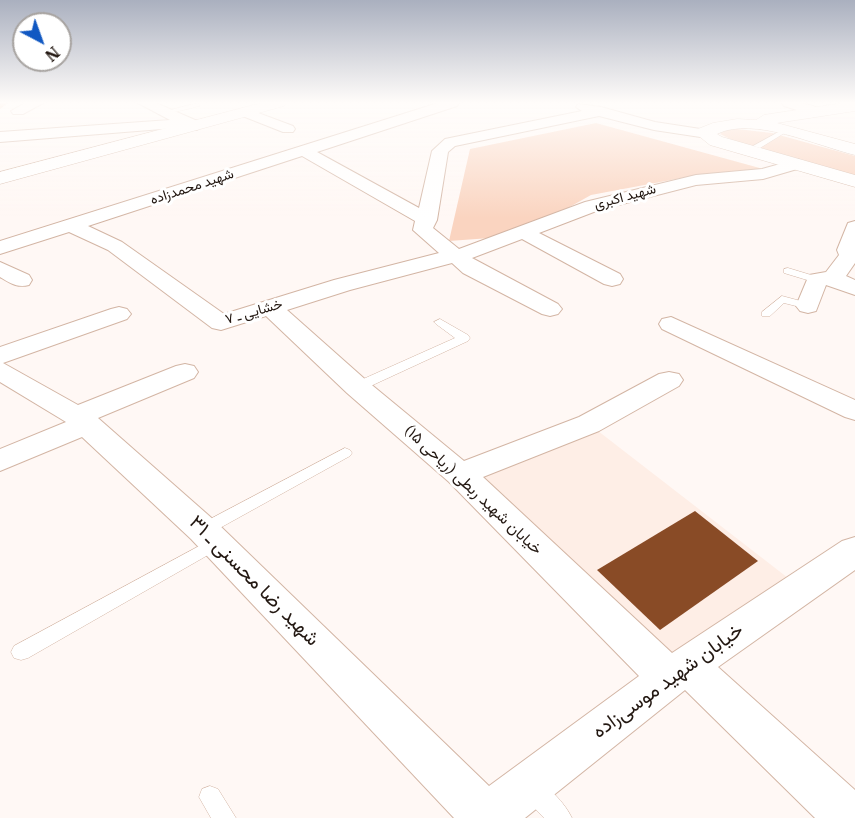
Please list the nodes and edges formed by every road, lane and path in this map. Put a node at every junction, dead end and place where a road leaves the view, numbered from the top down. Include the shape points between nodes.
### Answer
1 (132, 141) edge
2 (152, 141) edge
3 (334, 141) edge
4 (454, 141) edge
5 (717, 141) edge
6 (766, 141) edge
7 (822, 141) edge
8 (757, 146) dead end
9 (855, 150) edge
10 (304, 151) junction
11 (228, 156) dead end
12 (798, 164) junction
13 (254, 167) junction
14 (168, 174) dead end
15 (0, 178) edge
16 (855, 181) edge
17 (0, 184) edge
18 (194, 186) junction
19 (118, 191) dead end
20 (141, 203) junction
21 (427, 220) junction
22 (71, 226) junction
23 (855, 227) edge
24 (523, 232) junction
25 (2, 246) edge
26 (459, 256) junction
27 (852, 256) edge
28 (0, 268) edge
29 (788, 271) dead end
30 (612, 279) dead end
31 (825, 279) junction
32 (21, 280) dead end
33 (855, 288) edge
34 (808, 306) joint
35 (271, 308) junction
36 (550, 309) dead end
37 (119, 314) dead end
38 (766, 314) dead end
39 (440, 322) dead end
40 (671, 324) dead end
41 (0, 356) edge
42 (0, 370) edge
43 (185, 372) dead end
44 (669, 380) dead end
45 (357, 387) junction
46 (855, 411) edge
47 (82, 420) junction
48 (345, 453) dead end
49 (0, 460) edge
50 (460, 474) junction
51 (210, 536) junction
52 (855, 551) edge
53 (21, 652) dead end
54 (678, 671) junction
55 (529, 785) junction
56 (210, 797) dead end
57 (487, 817) edge
58 (224, 818) edge
59 (560, 818) edge
60 (850, 818) edge

1 - 15 street
2 - 17 street
3 - 10 street, شهید محمدزاده
4 - 21 street via 440,151
5 - 12 street
6 - 8 lane
7 - 9 street
10 - 13 street, شهید محمدزاده
10 - 21 street
11 - 13 street
12 - 16 street
12 - 24 street, شهید اکبری via 763,174 657,188 592,206
13 - 18 street, شهید محمدزاده
14 - 18 street
18 - 20 street, شهید محمدزاده
19 - 20 street
20 - 22 street, شهید محمدزاده
21 - 26 street via 423,230
22 - 25 street, شهید محمدزاده
22 - 35 street, خشایی ـ ۷ via 115,246 221,323
23 - 27 street via 847,250
24 - 26 street, شهید اکبری
24 - 30 street
26 - 35 street, خشایی ـ ۷ via 353,282
26 - 36 street via 471,268
27 - 31 street
28 - 32 street
29 - 31 lane
31 - 33 street
31 - 34 street
34 - 38 lane via 782,299
35 - 45 street, خیابان شهید ربطی (ریاحی ۱۵)
37 - 41 street
39 - 45 lane via 464,338
40 - 46 street via 794,373
42 - 47 street, شهید رضا محسنی ـ ۳۱
43 - 47 street
44 - 50 street via 590,424
45 - 50 street, خیابان شهید ربطی (ریاحی ۱۵)
47 - 49 street
47 - 51 street, شهید رضا محسنی ـ ۳۱
48 - 51 lane
50 - 54 street, خیابان شهید ربطی (ریاحی ۱۵)
51 - 53 lane
51 - 57 street, شهید رضا محسنی ـ ۳۱
52 - 54 street, خیابان شهید موسی‌زاده
54 - 55 street, خیابان شهید موسی‌زاده
54 - 60 street, خیابان شهید ربطی (ریاحی ۱۵)
55 - 57 street, خیابان شهید موسی‌زاده
55 - 59 lane
56 - 58 lane

